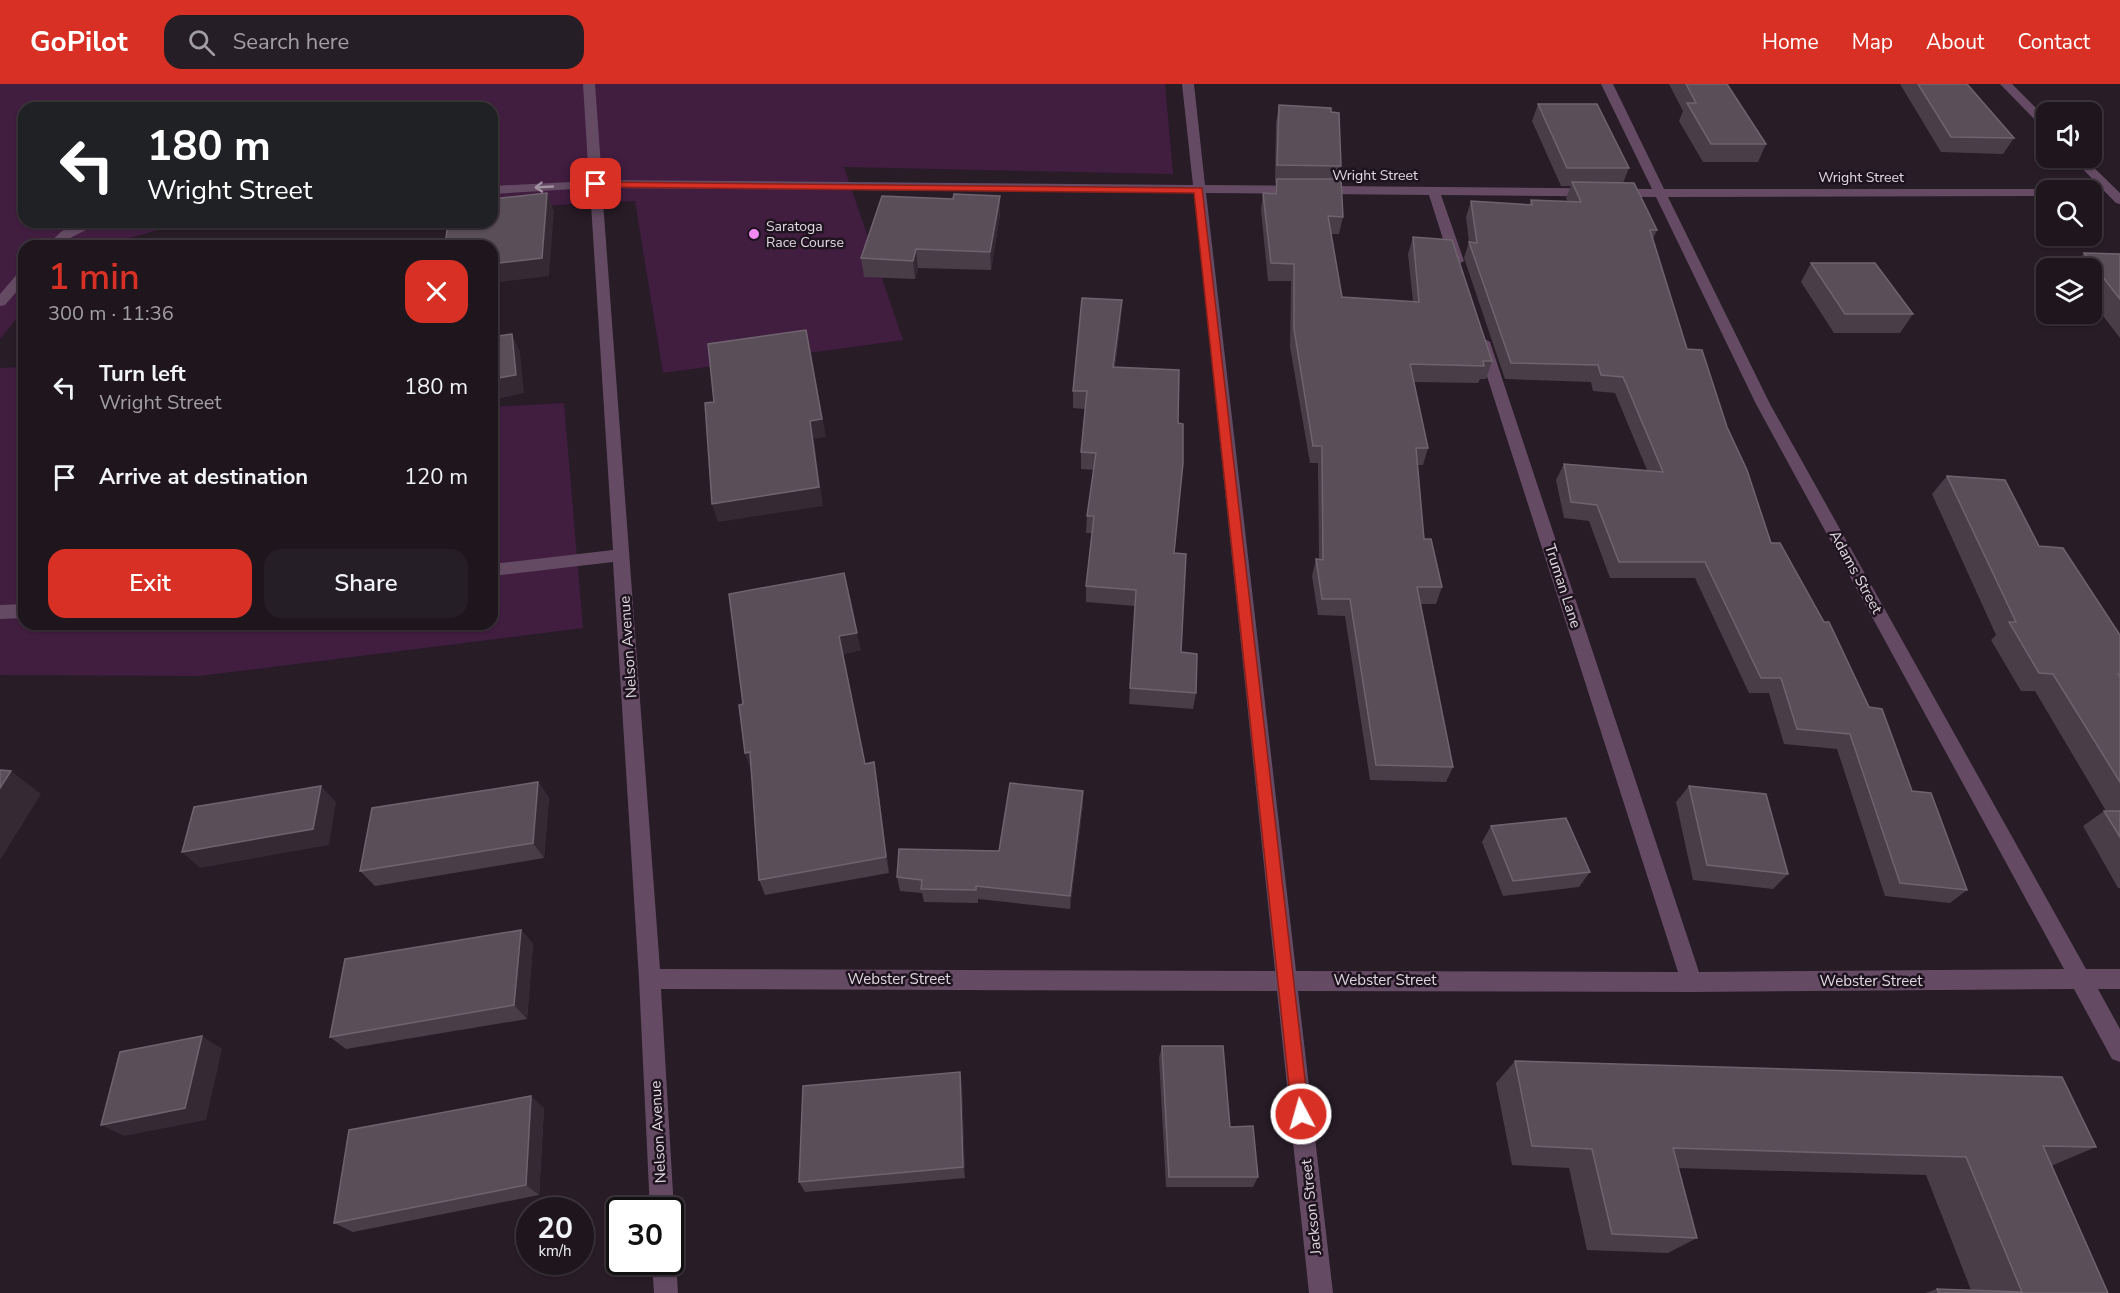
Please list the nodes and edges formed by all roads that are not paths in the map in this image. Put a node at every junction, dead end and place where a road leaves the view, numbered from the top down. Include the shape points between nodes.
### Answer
1 (589, 84) edge
2 (1188, 84) edge
3 (1607, 84) edge
4 (2006, 84) edge
5 (2036, 115) edge
6 (2089, 168) edge
7 (596, 184) junction
8 (498, 190) edge
9 (1198, 190) junction
10 (1434, 191) junction
11 (2036, 192) edge
12 (1662, 193) junction
13 (2102, 193) edge
14 (2117, 195) edge
15 (82, 228) edge
16 (60, 240) edge
17 (1464, 281) edge
18 (18, 282) edge
19 (0, 302) edge
20 (1478, 326) edge
21 (621, 555) junction
22 (498, 569) edge
23 (18, 611) edge
24 (0, 612) edge
25 (650, 979) junction
26 (2120, 979) edge
27 (1286, 980) junction
28 (2081, 980) junction
29 (1692, 982) junction
30 (2120, 1051) edge
31 (661, 1197) edge
32 (665, 1275) edge
33 (666, 1293) edge
34 (1321, 1293) edge

1 - 7 street, Nelson Avenue
2 - 9 street, Jackson Street
3 - 12 street, Adams Street
4 - 5 street
6 - 14 street
7 -> 8 street, Wright Street
7 - 9 street, Wright Street
7 - 21 street, Nelson Avenue
9 - 10 street, Wright Street
9 - 27 street, Jackson Street
10 - 12 street, Wright Street
10 - 17 street
11 - 12 street, Wright Street
12 - 28 street, Adams Street via 1763,404
13 - 14 street
15 - 16 street
18 - 19 street
20 - 29 street, Truman Lane
21 - 22 street
21 - 25 street, Nelson Avenue
23 - 24 street
25 - 27 street, Webster Street
25 - 31 street, Nelson Avenue
26 - 28 street, Webster Street
27 - 29 street, Webster Street
27 - 34 street, Jackson Street
28 - 29 street, Webster Street
28 - 30 street, Adams Street
32 - 33 street

